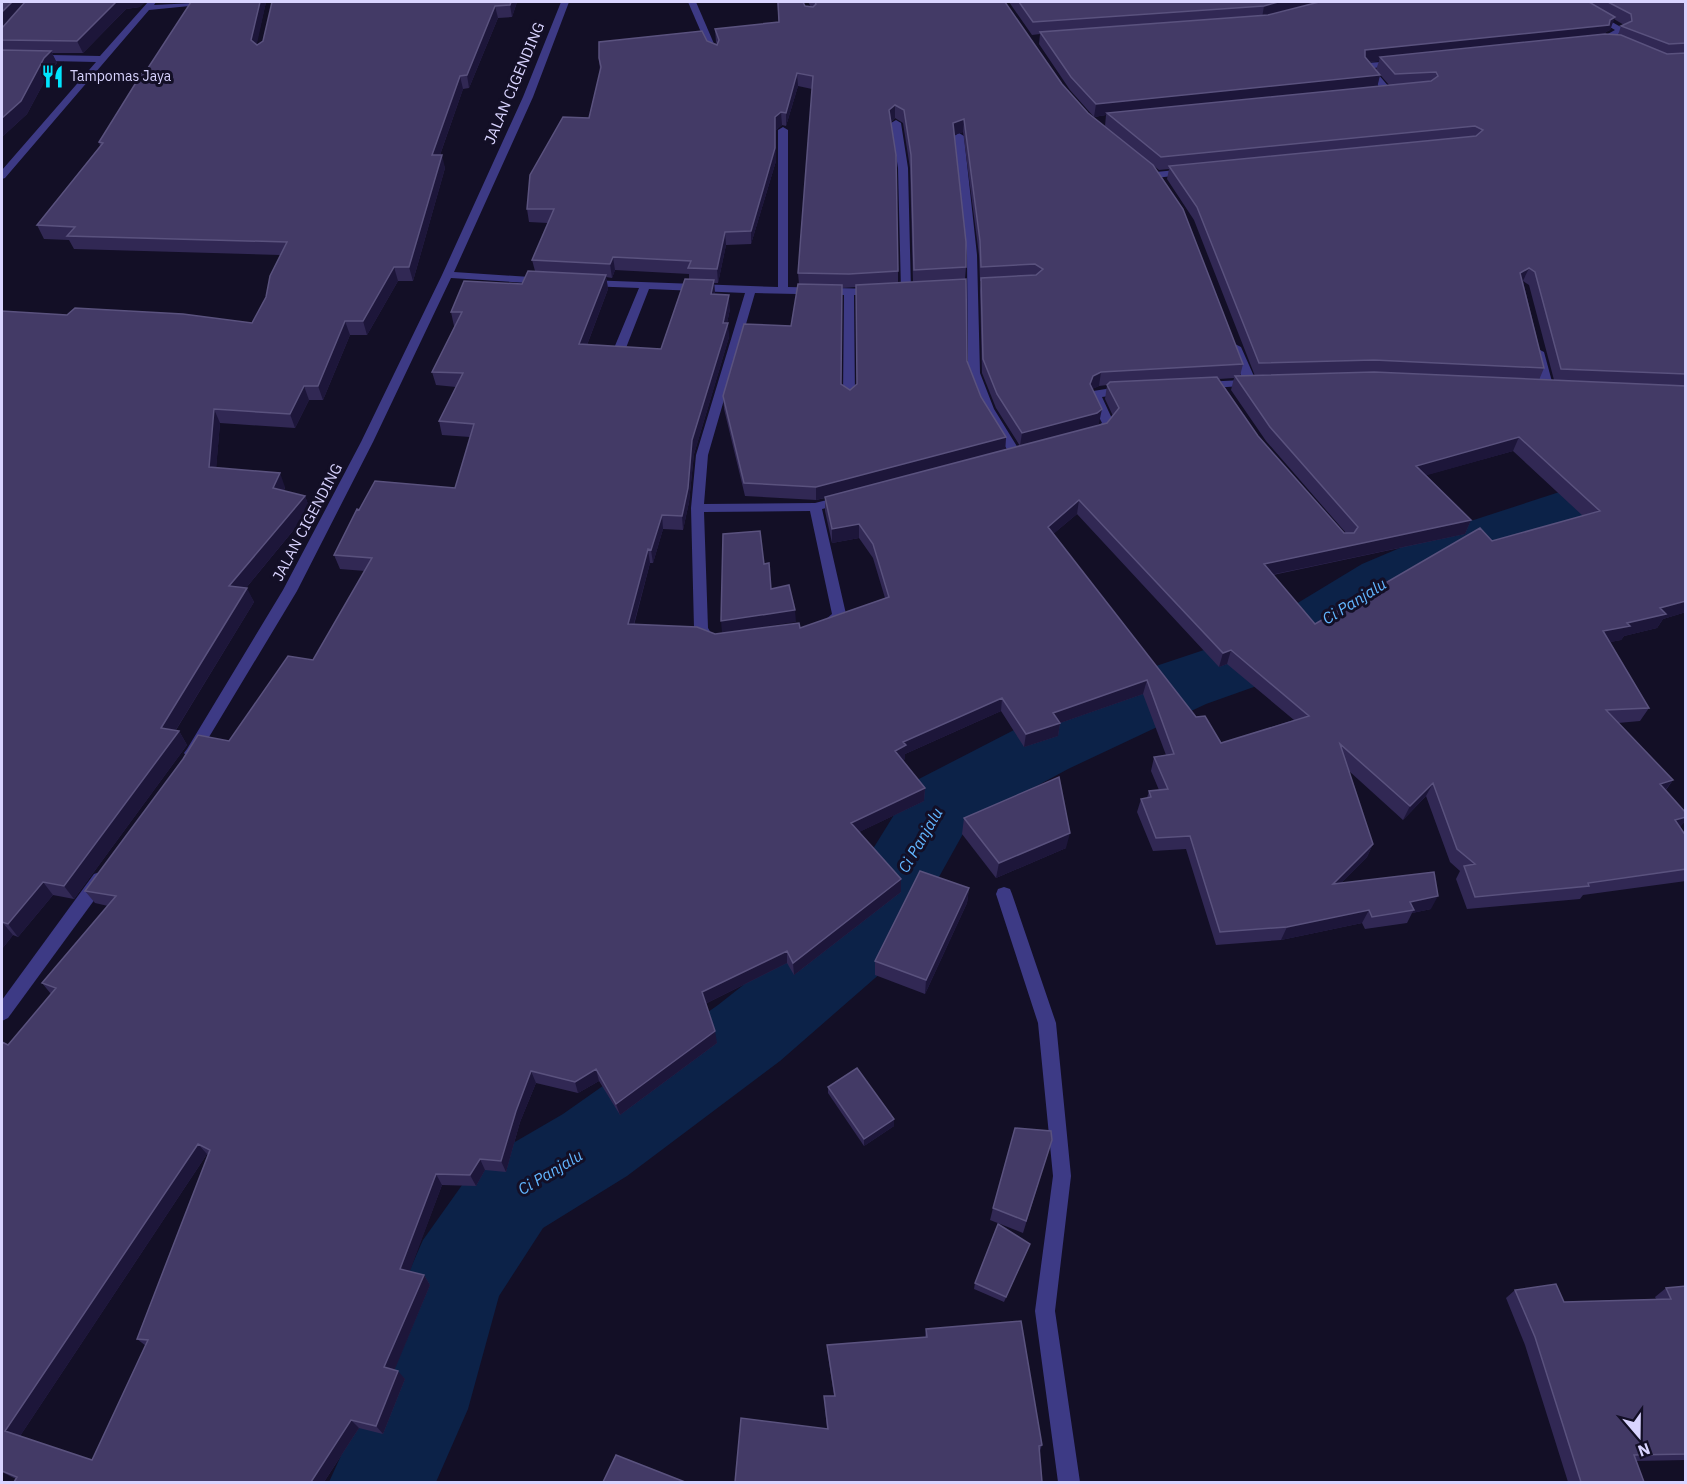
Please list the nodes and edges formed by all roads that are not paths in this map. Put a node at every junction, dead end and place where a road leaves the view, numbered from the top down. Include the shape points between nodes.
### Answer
1 (210, 2) edge
2 (564, 2) edge
3 (692, 2) edge
4 (1572, 2) edge
5 (149, 5) edge
6 (1609, 42) edge
7 (714, 53) edge
8 (2, 57) edge
9 (100, 59) junction
10 (1410, 63) edge
11 (1389, 93) edge
12 (896, 123) edge
13 (783, 130) edge
14 (959, 136) edge
15 (6, 164) edge
16 (1144, 166) edge
17 (1191, 172) edge
18 (1156, 175) junction
19 (2, 176) edge
20 (1163, 188) edge
21 (447, 275) junction
22 (645, 286) junction
23 (751, 290) junction
24 (783, 291) junction
25 (849, 293) junction
26 (1231, 338) edge
27 (1536, 344) edge
28 (618, 353) edge
29 (1184, 387) edge
30 (1138, 389) edge
31 (1547, 389) edge
32 (849, 397) edge
33 (1078, 437) edge
34 (1015, 454) edge
35 (859, 495) edge
36 (815, 507) junction
37 (697, 508) junction
38 (811, 628) edge
39 (729, 640) edge
40 (184, 767) edge
41 (105, 872) edge
42 (1004, 894) dead end
43 (2, 1013) edge
44 (1069, 1482) edge

1 - 5 street
2 - 21 street, JALAN CIGENDING via 528,97
3 - 7 street
4 - 6 street via 1622,30 1610,35
5 - 9 street
8 - 9 street
9 - 15 street
10 - 11 street via 1366,66
12 - 25 street via 903,168 901,291
13 - 24 street
14 - 34 street via 968,210 974,373 988,409
15 - 19 street
16 - 18 street
17 - 18 street
18 - 20 street
21 - 22 street
21 - 40 street, JALAN CIGENDING via 368,442 290,591
22 - 23 street
22 - 28 street
23 - 24 street
23 - 37 street via 702,455
24 - 25 street
25 - 32 street
26 - 29 street via 1256,382 1222,389
27 - 31 street
30 - 33 street via 1097,394 1108,423 1100,432
35 - 36 street
36 - 37 street
36 - 38 street via 839,614 834,622
37 - 39 street via 701,628 706,637
41 - 43 street
42 - 44 street via 1047,1023 1062,1176 1045,1311

